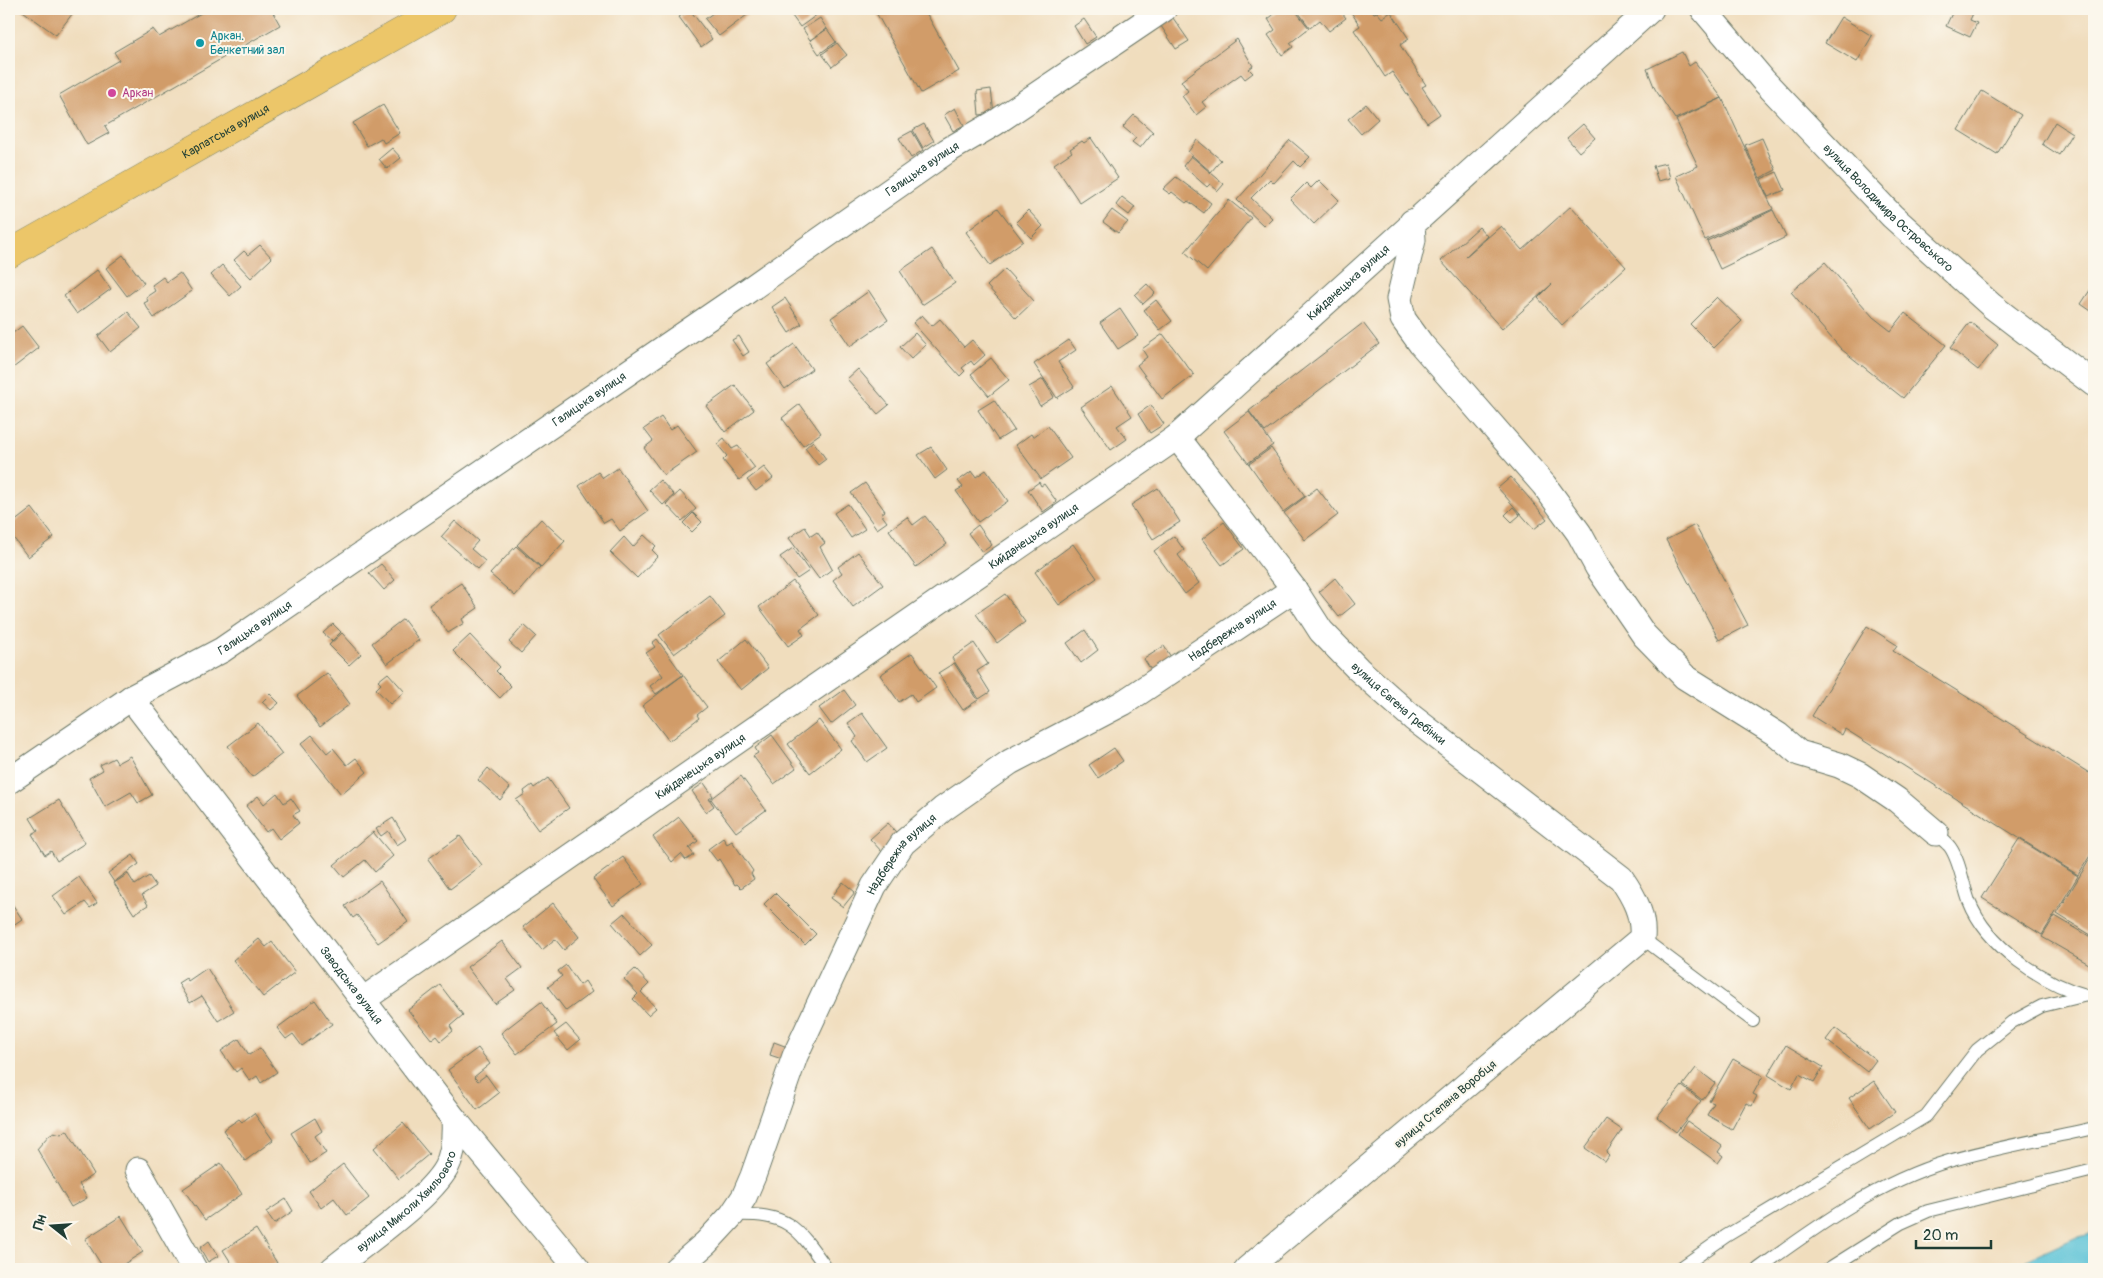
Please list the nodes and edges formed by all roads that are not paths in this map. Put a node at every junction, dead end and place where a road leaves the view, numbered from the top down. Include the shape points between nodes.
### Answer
1 (442, 9) edge
2 (1164, 9) edge
3 (1651, 9) edge
4 (1703, 9) edge
5 (1412, 222) junction
6 (9, 254) edge
7 (2094, 384) edge
8 (1177, 437) junction
9 (1294, 589) junction
10 (132, 698) junction
11 (9, 781) edge
12 (1936, 833) joint
13 (1642, 938) junction
14 (2090, 996) edge
15 (364, 999) junction
16 (1753, 1022) dead end
17 (454, 1119) junction
18 (2094, 1128) edge
19 (138, 1170) dead end
20 (2094, 1170) edge
21 (732, 1215) junction
22 (194, 1269) edge
23 (333, 1269) edge
24 (578, 1269) edge
25 (676, 1269) edge
26 (827, 1269) edge
27 (1247, 1269) edge
28 (1679, 1269) edge
29 (1758, 1269) edge
30 (1828, 1269) edge

1 - 6 main road, Карпатська вулиця
2 - 10 street, Галицька вулиця via 995,123 947,151 230,645
3 - 5 street, Кийданецька вулиця
4 - 7 street, вулиця Володимира Островського via 1763,80 1892,216 1992,306
5 - 8 street, Кийданецька вулиця
5 - 12 street via 1413,240 1399,299 1403,319 1544,485 1644,635 1686,677 1778,735 1799,752 1860,775 1897,800
8 - 9 street, вулиця Євгена Гребінки
8 - 15 street, Кийданецька вулиця
9 - 13 street, вулиця Євгена Гребінки via 1322,631 1412,718 1621,878 1635,898 1643,926
9 - 21 street, Надбережна вулиця via 1123,703 1010,762 943,809 903,843 874,886 795,1056 753,1176
10 - 11 street, Галицька вулиця
10 - 15 street, Заводська вулиця
12 - 14 lane via 1950,847 1970,903 1988,935 2022,964 2054,982
13 - 16 lane
13 - 27 street, вулиця Степана Воробця
14 - 28 lane via 2042,1006 2012,1022 1977,1050 1926,1116 1726,1236
15 - 17 street, Заводська вулиця
17 - 23 street, вулиця Миколи Хвильового via 452,1152 439,1179
17 - 24 street, Заводська вулиця
18 - 29 lane via 1949,1162 1876,1191 1819,1224
19 - 22 street
20 - 30 lane via 1928,1212 1900,1223
21 - 25 street, Надбережна вулиця
21 - 26 lane via 762,1214 786,1222 804,1237

